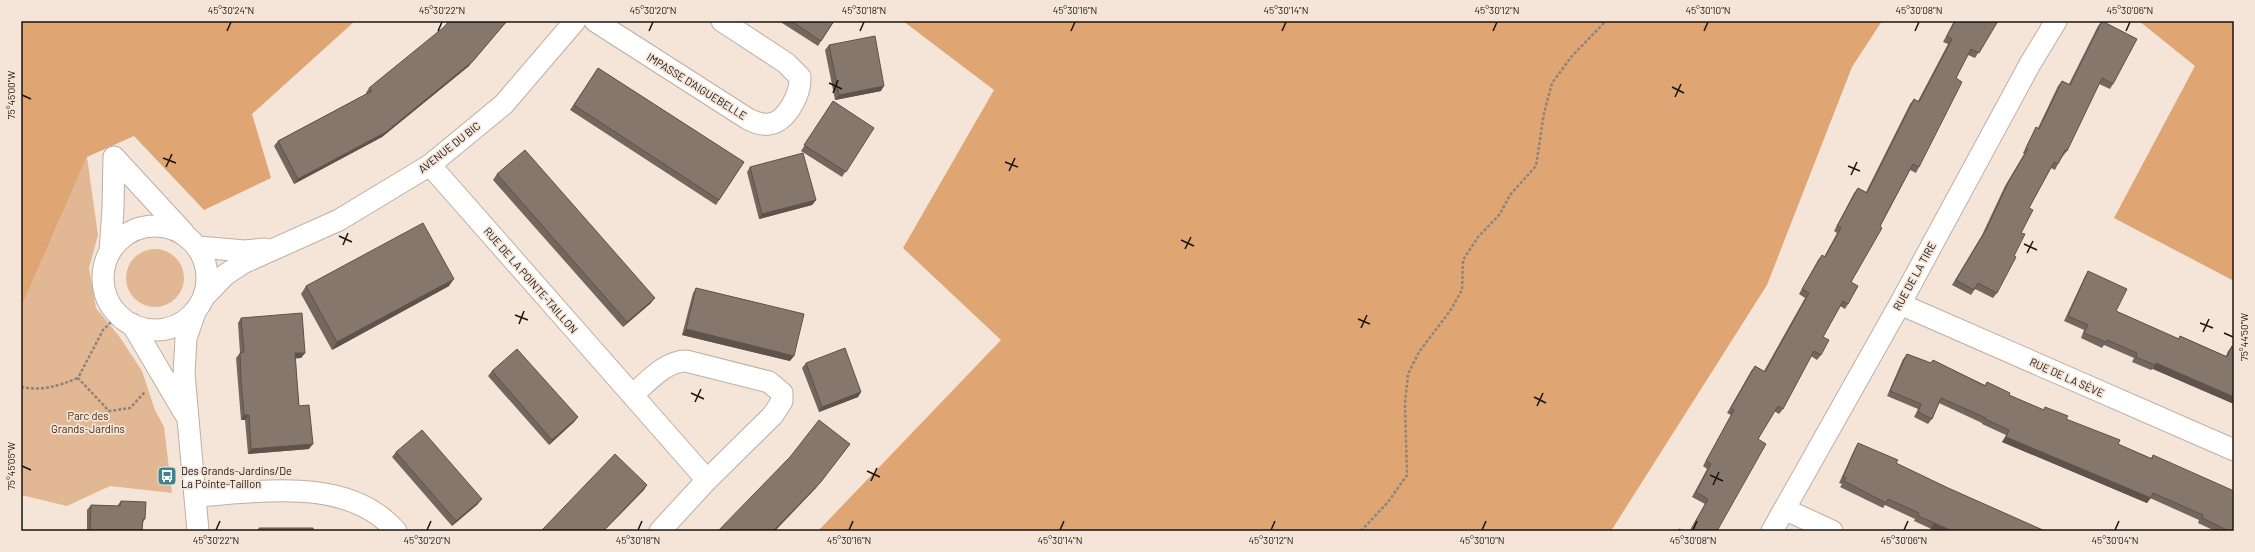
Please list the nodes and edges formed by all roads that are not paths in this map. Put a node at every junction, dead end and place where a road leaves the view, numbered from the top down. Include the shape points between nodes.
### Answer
1 (575, 21) edge
2 (595, 21) edge
3 (722, 21) edge
4 (2056, 21) edge
5 (430, 165) junction
6 (192, 241) junction
7 (274, 248) junction
8 (110, 252) junction
9 (1900, 304) junction
10 (199, 305) junction
11 (125, 320) junction
12 (632, 395) junction
13 (189, 420) junction
14 (2234, 450) edge
15 (707, 480) junction
16 (196, 496) junction
17 (1784, 509) junction
18 (198, 531) edge
19 (396, 531) edge
20 (660, 531) edge
21 (1772, 531) edge
22 (1832, 531) edge

1 - 5 street, AVENUE DU BIC via 504,104
2 - 3 street, IMPASSE D'AIGUEBELLE via 748,119 768,125 777,122 798,93 800,77 786,63
4 - 9 street, RUE DE LA TIRE via 2030,64
5 - 7 street, AVENUE DU BIC via 339,220
5 - 12 street, RUE DE LA POINTE-TAILLON
6 - 7 street, AVENUE DU BIC via 245,251
6 - 8 street via 170,227 152,225 136,229
6 - 8 street via 114,157
6 - 10 street via 206,263 207,280
7 - 10 street, AVENUE DU BIC via 225,275
8 - 11 street via 104,268 104,285 108,301
9 - 14 street, RUE DE LA SÈVE
9 - 17 street, RUE DE LA TIRE
10 - 11 street via 181,323 165,329 148,330
10 - 13 street via 186,338 184,353
11 - 13 street
12 - 15 street, RUE DE LA POINTE-TAILLON
12 - 15 street via 676,361 686,361 769,382 777,387 782,393 779,408
13 - 16 street
15 - 20 street
16 - 18 street
16 - 19 street via 314,491 355,502 375,512
17 - 21 street, RUE DE LA TIRE
17 - 22 street

